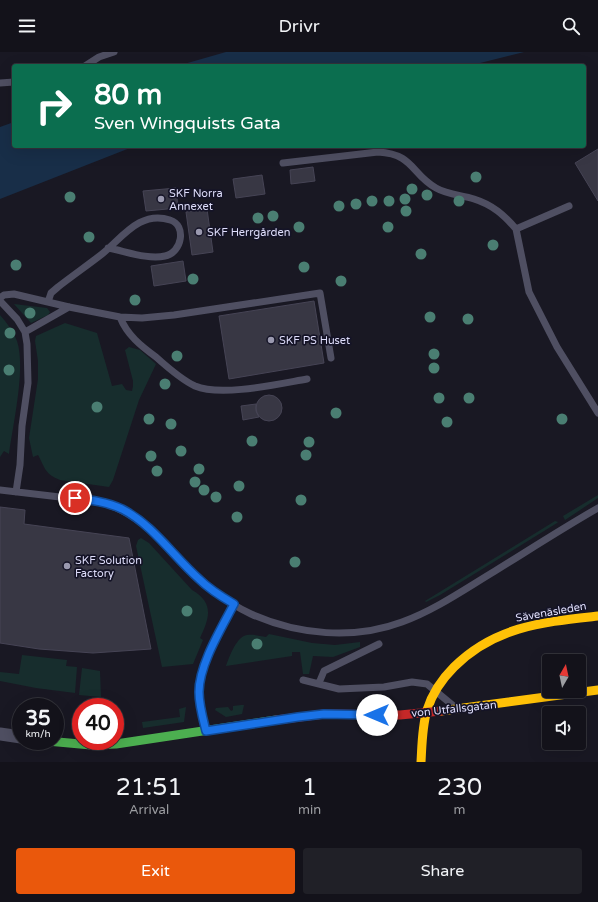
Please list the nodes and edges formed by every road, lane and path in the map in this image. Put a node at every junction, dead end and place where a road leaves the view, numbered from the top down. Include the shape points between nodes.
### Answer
1 (114, 52) edge
2 (88, 64) edge
3 (12, 82) edge
4 (0, 83) edge
5 (283, 163) dead end
6 (569, 206) dead end
7 (516, 229) junction
8 (108, 248) junction
9 (0, 298) edge
10 (0, 301) edge
11 (48, 302) junction
12 (70, 307) junction
13 (120, 317) junction
14 (25, 332) junction
15 (331, 358) dead end
16 (307, 379) dead end
17 (598, 413) edge
18 (0, 490) edge
19 (16, 492) junction
20 (598, 508) edge
21 (234, 604) junction
22 (598, 616) edge
23 (379, 644) dead end
24 (303, 680) dead end
25 (319, 683) junction
26 (598, 690) edge
27 (459, 710) junction
28 (206, 731) junction
29 (0, 734) edge
30 (12, 736) edge
31 (64, 743) edge
32 (421, 762) edge

1 - 2 lane
3 - 4 lane
5 - 7 lane via 378,152 398,155 435,188 491,206 504,215
6 - 7 lane
7 - 17 lane via 529,292 558,347
8 - 8 lane via 143,256 166,256 172,254 180,243 178,228 175,222 168,219 146,220 135,224
8 - 11 lane via 51,293
9 - 11 lane via 4,294 14,294
10 - 14 lane
11 - 12 lane
12 - 13 lane
12 - 14 lane
13 - 15 lane via 174,315 320,293
13 - 16 lane via 137,342 195,386 229,391
14 - 19 lane via 28,383
18 - 19 lane
19 - 21 lane via 94,501 121,509 148,527 200,580
20 - 21 lane via 430,609 380,628 332,633 302,630 265,620
21 - 28 lane via 202,672 198,693
22 - 32 street, Sävenäsleden via 518,628 481,646 461,660 434,694 426,715
23 - 25 lane via 324,671
24 - 25 lane
25 - 27 lane via 339,688 412,682 427,684
26 - 27 street, von Utfallsgatan
27 - 28 street, von Utfallsgatan via 400,715 324,714
28 - 31 street, von Utfallsgatan via 104,745
29 - 30 street

